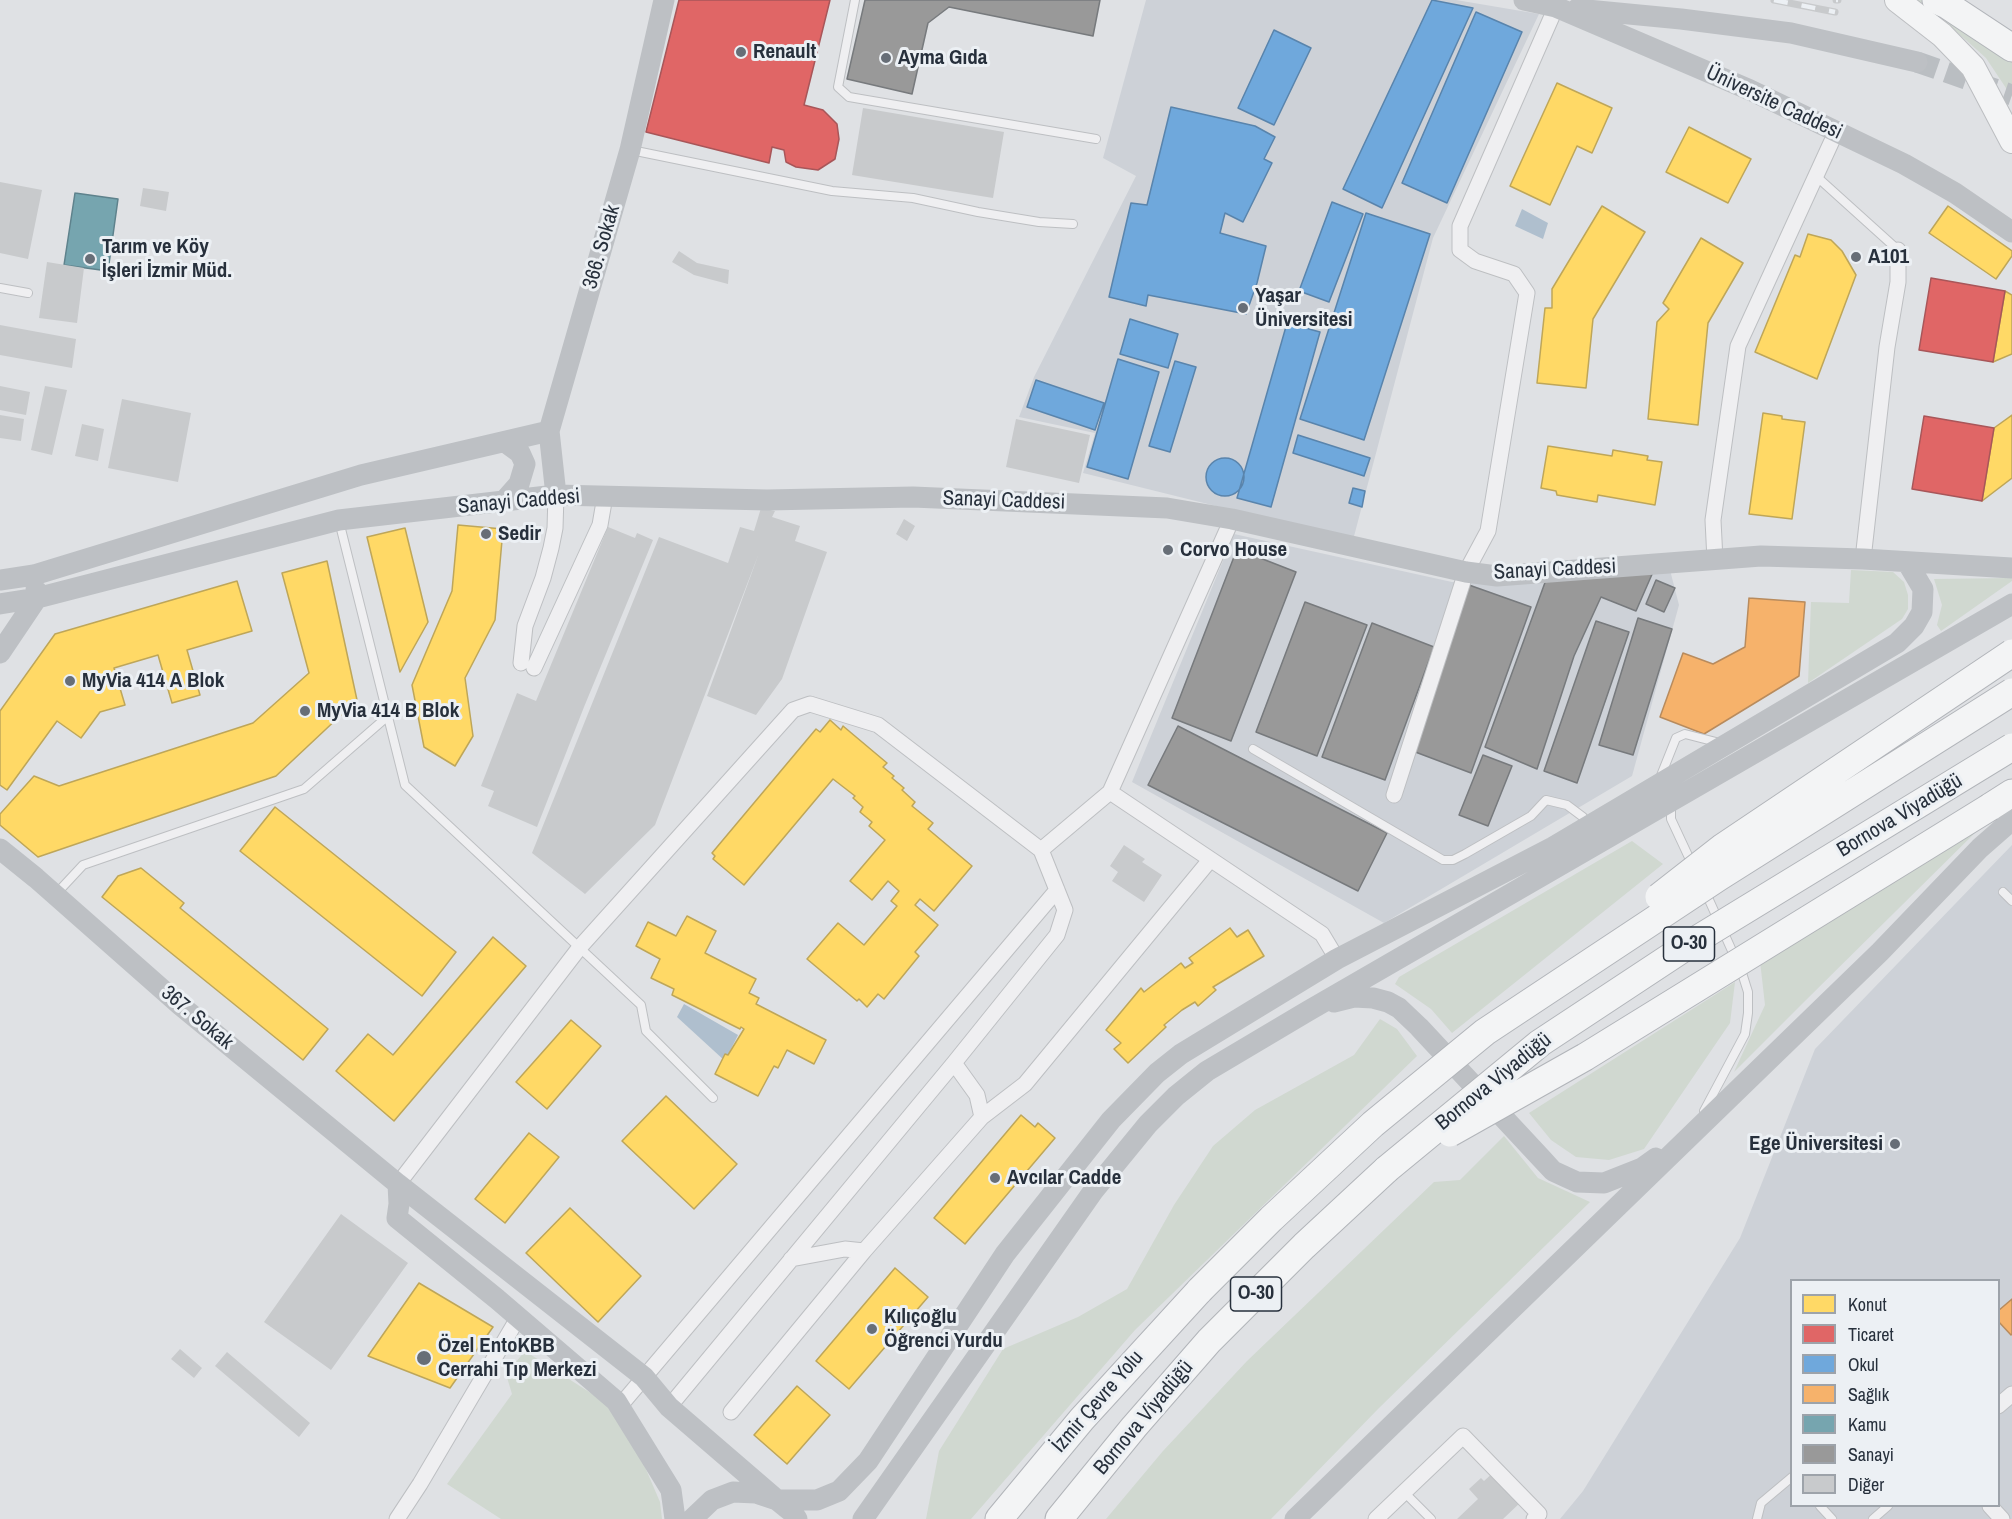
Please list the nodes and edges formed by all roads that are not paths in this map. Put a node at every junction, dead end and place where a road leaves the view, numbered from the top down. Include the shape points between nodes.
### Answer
1 (664, 0) edge
2 (855, 0) edge
3 (1524, 0) edge
4 (1897, 0) edge
5 (1936, 0) edge
6 (1556, 7) junction
7 (2012, 48) edge
8 (1917, 62) tunnel mouth
9 (1836, 132) junction
10 (1096, 139) dead end
11 (2012, 141) edge
12 (630, 150) junction
13 (1815, 175) junction
14 (1073, 224) dead end
15 (2012, 232) edge
16 (1898, 250) joint
17 (0, 288) edge
18 (28, 293) dead end
19 (549, 431) junction
20 (506, 442) junction
21 (555, 495) junction
22 (605, 496) junction
23 (504, 501) junction
24 (1232, 519) junction
25 (339, 520) junction
26 (1863, 559) junction
27 (1715, 560) junction
28 (1907, 562) junction
29 (2012, 567) edge
30 (1466, 572) junction
31 (34, 575) junction
32 (0, 580) edge
33 (37, 597) junction
34 (0, 604) edge
35 (2012, 604) edge
36 (0, 653) edge
37 (2012, 653) edge
38 (2012, 692) edge
39 (388, 716) junction
40 (1725, 744) junction
41 (2012, 747) edge
42 (1253, 749) dead end
43 (1658, 784) junction
44 (1110, 792) junction
45 (1394, 795) dead end
46 (1671, 801) junction
47 (2004, 806) edge
48 (1589, 825) junction
49 (0, 849) edge
50 (1041, 850) junction
51 (1210, 860) junction
52 (1057, 890) junction
53 (2003, 892) dead end
54 (55, 895) junction
55 (2012, 901) edge
56 (580, 947) junction
57 (1337, 959) junction
58 (1308, 1011) junction
59 (1485, 1032) junction
60 (954, 1063) junction
61 (713, 1098) dead end
62 (982, 1117) junction
63 (1692, 1134) junction
64 (1387, 1169) junction
65 (398, 1184) junction
66 (864, 1251) junction
67 (791, 1259) junction
68 (1200, 1290) joint
69 (518, 1318) junction
70 (644, 1377) junction
71 (2012, 1394) edge
72 (2000, 1404) edge
73 (619, 1407) junction
74 (669, 1407) junction
75 (731, 1412) dead end
76 (1790, 1478) edge
77 (1404, 1492) junction
78 (777, 1500) junction
79 (1821, 1507) edge
80 (1887, 1507) edge
81 (1991, 1507) edge
82 (397, 1519) edge
83 (675, 1519) edge
84 (692, 1519) edge
85 (797, 1519) edge
86 (864, 1519) edge
87 (999, 1519) edge
88 (1059, 1519) edge
89 (1295, 1519) edge
90 (1376, 1519) edge
91 (1431, 1519) edge
92 (1534, 1519) edge
93 (1757, 1519) edge
94 (1832, 1519) edge
95 (1873, 1519) edge
96 (2002, 1519) edge

1 - 12 street, 366. Sokak
2 - 10 lane via 837,87 849,97
3 - 6 street, Üniversite Caddesi
4 - 11 main road via 1942,35 1973,67
5 - 7 highway
6 - 8 street via 1791,33
6 - 9 street, Üniversite Caddesi via 1750,90
6 - 30 street via 1460,226 1460,250 1475,261 1514,274 1527,293 1488,531
9 - 13 street
9 - 15 street, Üniversite Caddesi via 1955,193
12 - 14 lane via 832,191 912,198 978,213
12 - 19 street, 366. Sokak
13 - 16 lane
13 - 27 street via 1738,346 1713,520
16 - 26 street via 1898,282
17 - 18 lane
19 - 20 street
19 - 21 street, 366. Sokak
20 - 23 street via 520,453 525,464 519,484
20 - 31 street via 361,475
21 - 22 street, Sanayi Caddesi
21 - 22 street via 551,548 525,626 528,665 600,525
21 - 23 street, Sanayi Caddesi
22 - 24 street, Sanayi Caddesi via 767,500 913,497 1167,508
23 - 25 street, Sanayi Caddesi
24 - 30 street, Sanayi Caddesi
24 - 44 street
25 - 33 street, Sanayi Caddesi
25 - 39 lane
26 - 27 street, Sanayi Caddesi via 1761,556
26 - 28 street, Sanayi Caddesi
27 - 30 street, Sanayi Caddesi via 1497,576
28 - 29 street, Sanayi Caddesi
28 - 40 street via 1923,589 1922,612 1898,643
30 - 45 street
31 - 32 street
31 - 33 street
33 - 34 street, Sanayi Caddesi
33 - 36 street
35 - 46 street
37 - 59 highway, O-30, bridge via 1723,847
38 - 59 highway, Bornova Viyadüğü / O-30, bridge via 1719,877
39 - 54 lane via 304,789 83,865
39 - 56 lane via 405,785
40 - 43 street
40 - 43 lane via 1685,734 1676,738
41 - 64 highway, Bornova Viyadüğü / O-30, bridge via 1696,940 1540,1043
42 - 48 lane via 1443,860 1453,860 1531,816 1546,800 1567,805
43 - 48 street
44 - 50 street
44 - 51 street
46 - 58 street
46 - 63 lane via 1671,819 1748,992 1745,1034
47 - 63 street via 1980,848 1880,952
47 - 64 highway, bridge via 1585,1057
48 - 57 street
49 - 54 street, 367. Sokak
50 - 52 street
50 - 56 street via 878,725 810,704 793,710
51 - 57 street via 1322,934
51 - 62 street via 1024,1084
52 - 60 street via 1065,910 1057,935
52 - 70 street
53 - 55 lane
54 - 65 street, 367. Sokak via 180,1005
56 - 61 lane via 641,1005 646,1031
56 - 65 street
57 - 78 street via 1157,1072 1111,1120 1005,1254 868,1461 839,1491 817,1500
58 - 63 street via 1354,997 1373,998 1399,1008 1553,1170 1577,1182 1615,1180 1642,1168
58 - 86 street via 1207,1071 1148,1124 1094,1190
59 - 68 highway, Bornova Viyadüğü / O-30, bridge via 1373,1124
60 - 62 street via 977,1095
60 - 67 street
62 - 66 street
63 - 89 street
64 - 88 highway, Bornova Viyadüğü / O-30 via 1209,1341
65 - 69 street via 397,1218
65 - 70 street, 367. Sokak
66 - 67 street via 845,1249
66 - 75 street
67 - 74 street
68 - 87 highway, İzmir Çevre Yolu / O-30 via 1082,1419
69 - 73 street
69 - 82 street
70 - 73 street
70 - 74 street, 367. Sokak
71 - 72 street
73 - 83 street via 671,1490
74 - 78 street, 367. Sokak
76 - 93 lane via 1761,1503
77 - 90 street
77 - 91 lane
77 - 92 street via 1463,1436 1539,1514
78 - 84 street via 756,1492 733,1492 712,1500
78 - 85 street, 367. Sokak
79 - 94 lane
80 - 95 lane
81 - 96 street

